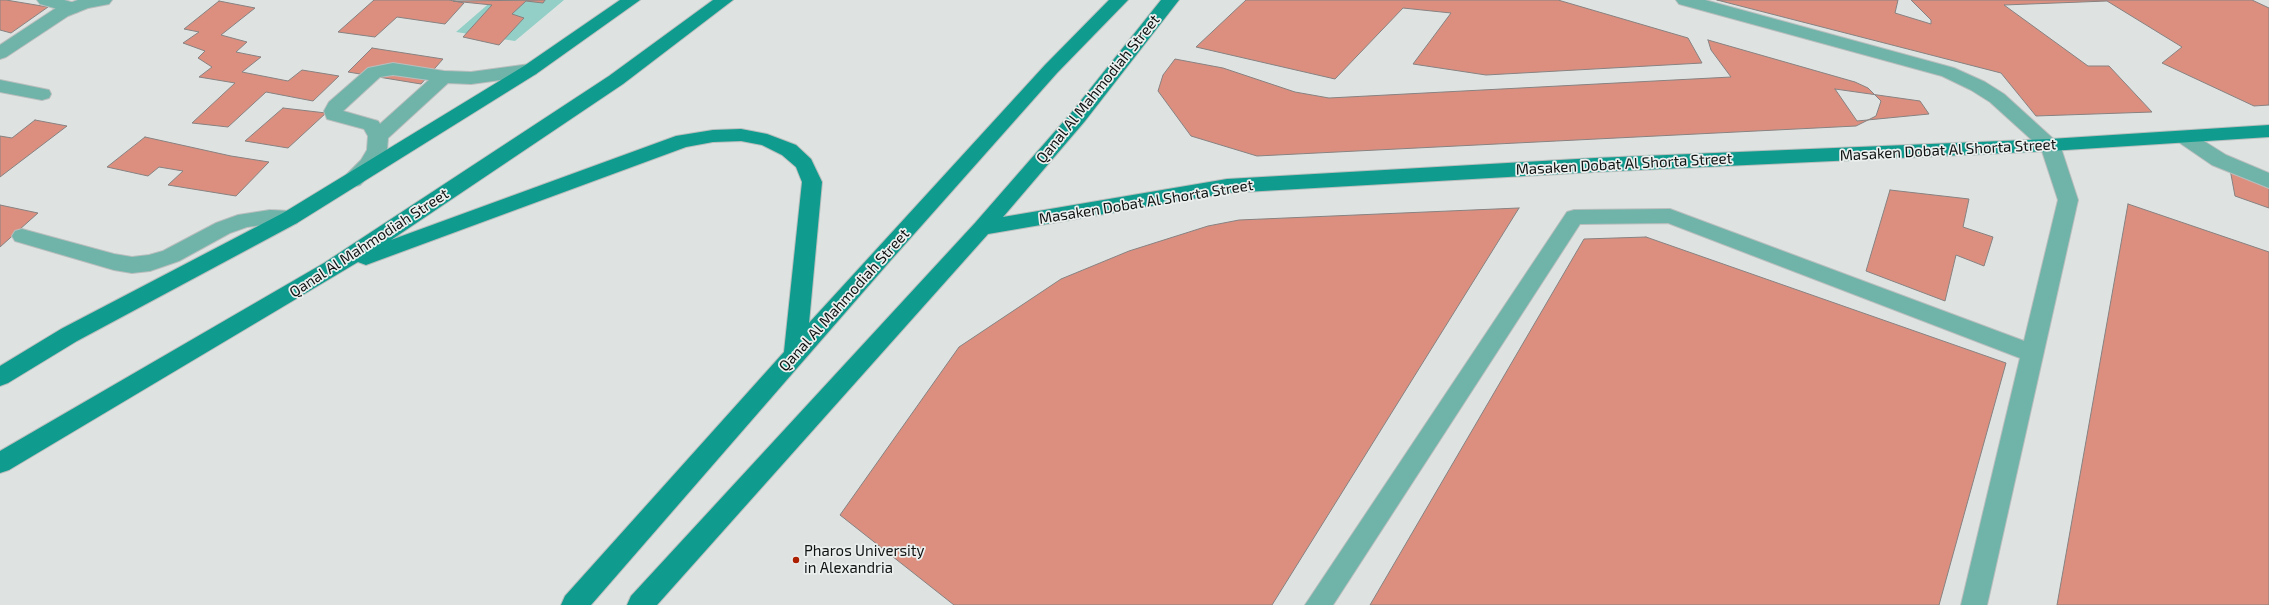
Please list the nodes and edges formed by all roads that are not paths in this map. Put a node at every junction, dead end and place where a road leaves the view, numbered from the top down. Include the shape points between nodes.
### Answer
1 (46, 0) edge
2 (103, 0) edge
3 (631, 0) edge
4 (724, 0) edge
5 (1119, 0) edge
6 (1170, 0) edge
7 (1685, 0) edge
8 (72, 8) junction
9 (0, 53) edge
10 (530, 70) junction
11 (444, 77) junction
12 (0, 86) edge
13 (42, 94) dead end
14 (2269, 132) edge
15 (378, 136) junction
16 (2184, 137) junction
17 (2050, 145) junction
18 (353, 180) junction
19 (2269, 181) edge
20 (290, 218) junction
21 (982, 228) junction
22 (22, 236) dead end
23 (332, 269) junction
24 (2033, 354) junction
25 (795, 355) junction
26 (0, 377) edge
27 (0, 463) edge
28 (574, 605) edge
29 (640, 605) edge
30 (1318, 605) edge
31 (1974, 605) edge

1 - 8 street
2 - 8 street
3 - 10 main road
4 - 23 main road, Qanal Al Mahmodiah Street via 616,80
5 - 25 main road, Qanal Al Mahmodiah Street via 1051,69
6 - 21 main road, Qanal Al Mahmodiah Street via 1078,117
7 - 17 street via 1948,72 1997,98
8 - 9 street
10 - 11 street via 471,78
10 - 18 main road
11 - 15 street
11 - 15 street via 384,69 367,77 336,106 334,115 370,125
12 - 13 street
14 - 16 main road, Masaken Dobat Al Shorta Street
15 - 18 street via 377,150 368,165
16 - 17 main road, Masaken Dobat Al Shorta Street
16 - 19 street via 2219,160
17 - 21 main road, Masaken Dobat Al Shorta Street via 1595,165 1227,186
17 - 24 street via 2068,200
18 - 20 main road
20 - 22 street via 245,220 223,228 171,256 150,263 132,265
20 - 26 main road via 69,334
21 - 29 main road, Qanal Al Mahmodiah Street
23 - 25 main road via 683,141 713,136 767,140 788,150 804,164 812,182
23 - 27 main road, Qanal Al Mahmodiah Street
24 - 30 street via 1670,216 1574,218
24 - 31 street
25 - 28 main road, Qanal Al Mahmodiah Street

